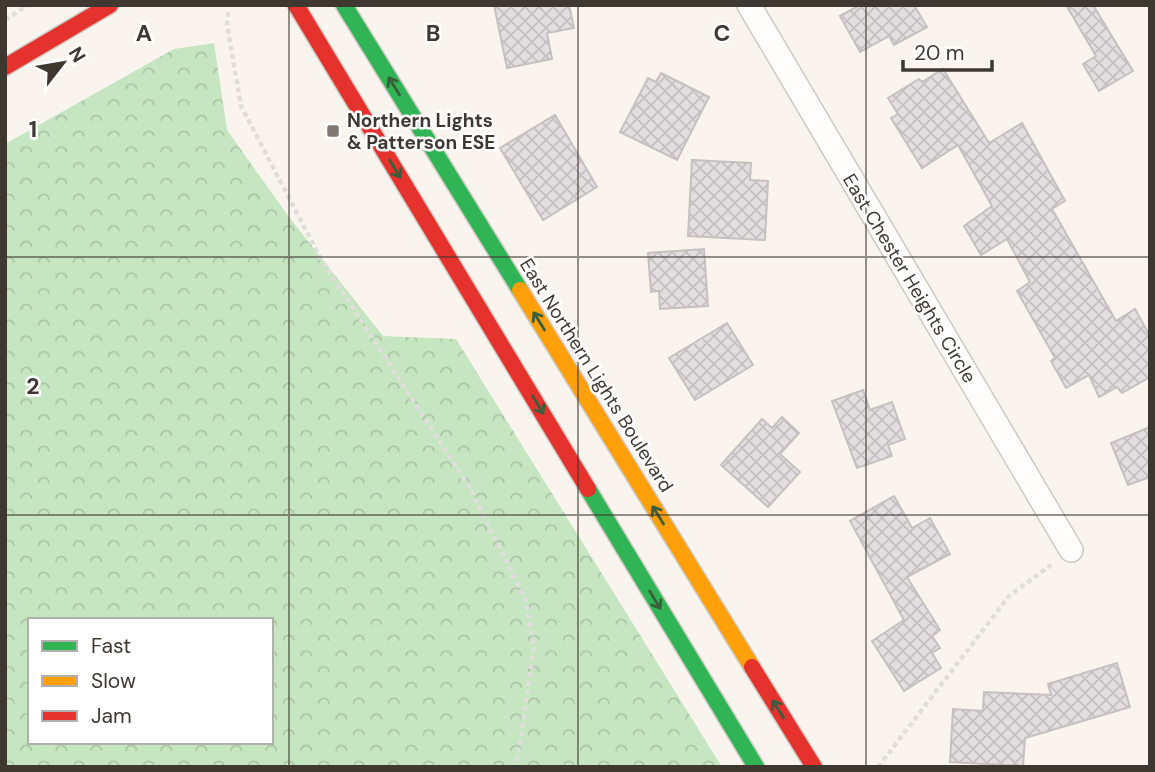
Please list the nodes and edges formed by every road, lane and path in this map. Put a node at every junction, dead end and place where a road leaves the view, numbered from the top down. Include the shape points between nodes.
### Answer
1 (29, 5) edge
2 (110, 5) edge
3 (296, 5) edge
4 (344, 5) edge
5 (749, 5) edge
6 (228, 12) dead end
7 (5, 20) edge
8 (5, 67) edge
9 (1071, 550) joint
10 (515, 767) edge
11 (756, 767) edge
12 (814, 767) edge
13 (878, 767) edge

1 - 7 path
2 - 8 main road
3 -> 11 main road
12 -> 4 main road, East Northern Lights Boulevard
5 - 9 street, East Chester Heights Circle
6 - 10 path via 241,106 321,259 468,485 526,599 534,645
9 - 13 path via 1009,596

